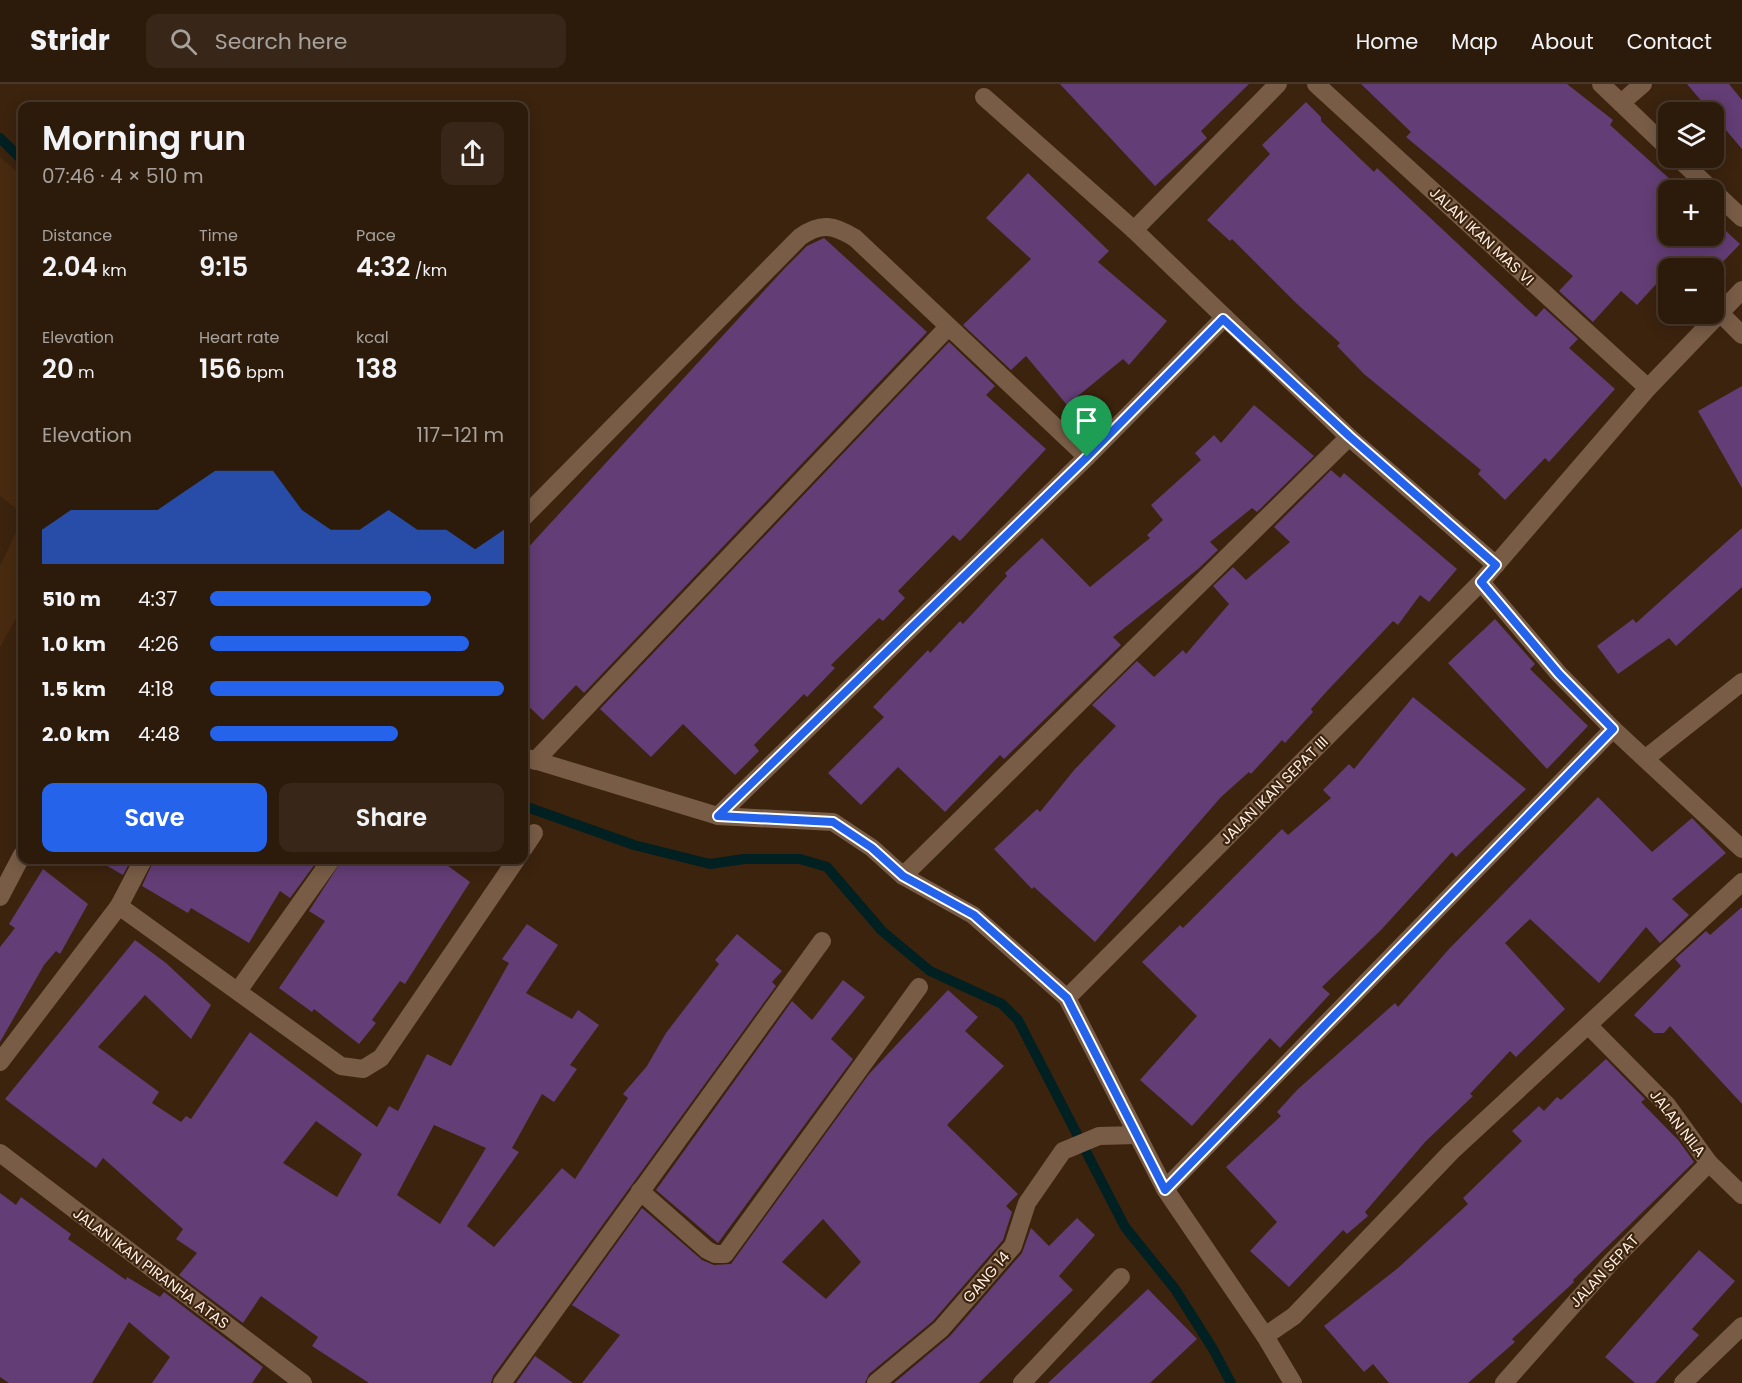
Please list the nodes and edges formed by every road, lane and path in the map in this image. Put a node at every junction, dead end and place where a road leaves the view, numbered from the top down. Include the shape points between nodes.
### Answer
1 (1278, 84) edge
2 (1316, 84) edge
3 (1601, 84) edge
4 (1643, 84) edge
5 (984, 97) dead end
6 (1621, 103) junction
7 (1658, 138) edge
8 (1689, 168) edge
9 (1742, 218) edge
10 (1134, 230) junction
11 (1742, 290) edge
12 (1724, 309) edge
13 (1724, 317) edge
14 (1223, 319) junction
15 (1709, 324) edge
16 (948, 327) junction
17 (1742, 335) edge
18 (1648, 388) junction
19 (1349, 436) junction
20 (1087, 457) junction
21 (528, 513) edge
22 (1496, 565) junction
23 (1481, 582) junction
24 (1742, 682) edge
25 (1613, 729) junction
26 (1646, 758) junction
27 (529, 759) edge
28 (718, 816) junction
29 (1742, 849) edge
30 (18, 863) edge
31 (142, 864) edge
32 (328, 864) edge
33 (513, 864) edge
34 (903, 876) junction
35 (1742, 882) edge
36 (0, 897) edge
37 (119, 906) junction
38 (822, 941) dead end
39 (919, 987) dead end
40 (238, 991) junction
41 (1067, 998) junction
42 (1589, 1026) junction
43 (0, 1062) edge
44 (1137, 1135) junction
45 (0, 1153) edge
46 (1709, 1163) junction
47 (1165, 1190) junction
48 (640, 1191) junction
49 (1742, 1194) edge
50 (1121, 1276) dead end
51 (1742, 1326) edge
52 (1265, 1336) junction
53 (303, 1383) edge
54 (502, 1383) edge
55 (876, 1383) edge
56 (1022, 1383) edge
57 (1293, 1383) edge
58 (1504, 1383) edge
59 (1683, 1383) edge

1 - 10 street
2 - 18 street, JALAN IKAN MAS VI
3 - 6 street
4 - 6 street
5 - 10 street
6 - 7 street
8 - 9 street
10 - 14 street
11 - 12 street, JALAN IKAN SEPAT III
13 - 17 street
14 - 19 street
14 - 20 street
15 - 18 street, JALAN IKAN SEPAT III
16 - 20 street
16 - 21 street via 855,238 832,226 815,227 800,237
16 - 27 street
18 - 22 street, JALAN IKAN SEPAT III
19 - 22 street
19 - 34 street
20 - 28 street
22 - 23 street, JALAN IKAN SEPAT III
23 - 25 street via 1559,674
23 - 41 street, JALAN IKAN SEPAT III
24 - 26 street
25 - 26 street
25 - 47 street
26 - 29 street
27 - 28 street
28 - 34 street via 833,822 872,848
30 - 36 street
31 - 37 street
32 - 40 street
33 - 40 street via 381,1058 369,1066 341,1066
34 - 41 street via 974,915
35 - 42 street
37 - 40 street
37 - 43 street
38 - 48 street
39 - 48 street via 724,1254 706,1250
41 - 44 street
42 - 46 street, JALAN NILA via 1667,1105
42 - 52 street via 1451,1152 1294,1316
44 - 47 street
44 - 55 street, GANG 14 via 1099,1136 1063,1151 1028,1203 1013,1246 940,1329
45 - 53 street, JALAN IKAN PIRANHA ATAS
46 - 49 street, JALAN NILA
46 - 58 street, JALAN SEPAT via 1613,1260
47 - 52 street
48 - 54 street
50 - 56 street
51 - 59 street
52 - 57 street

